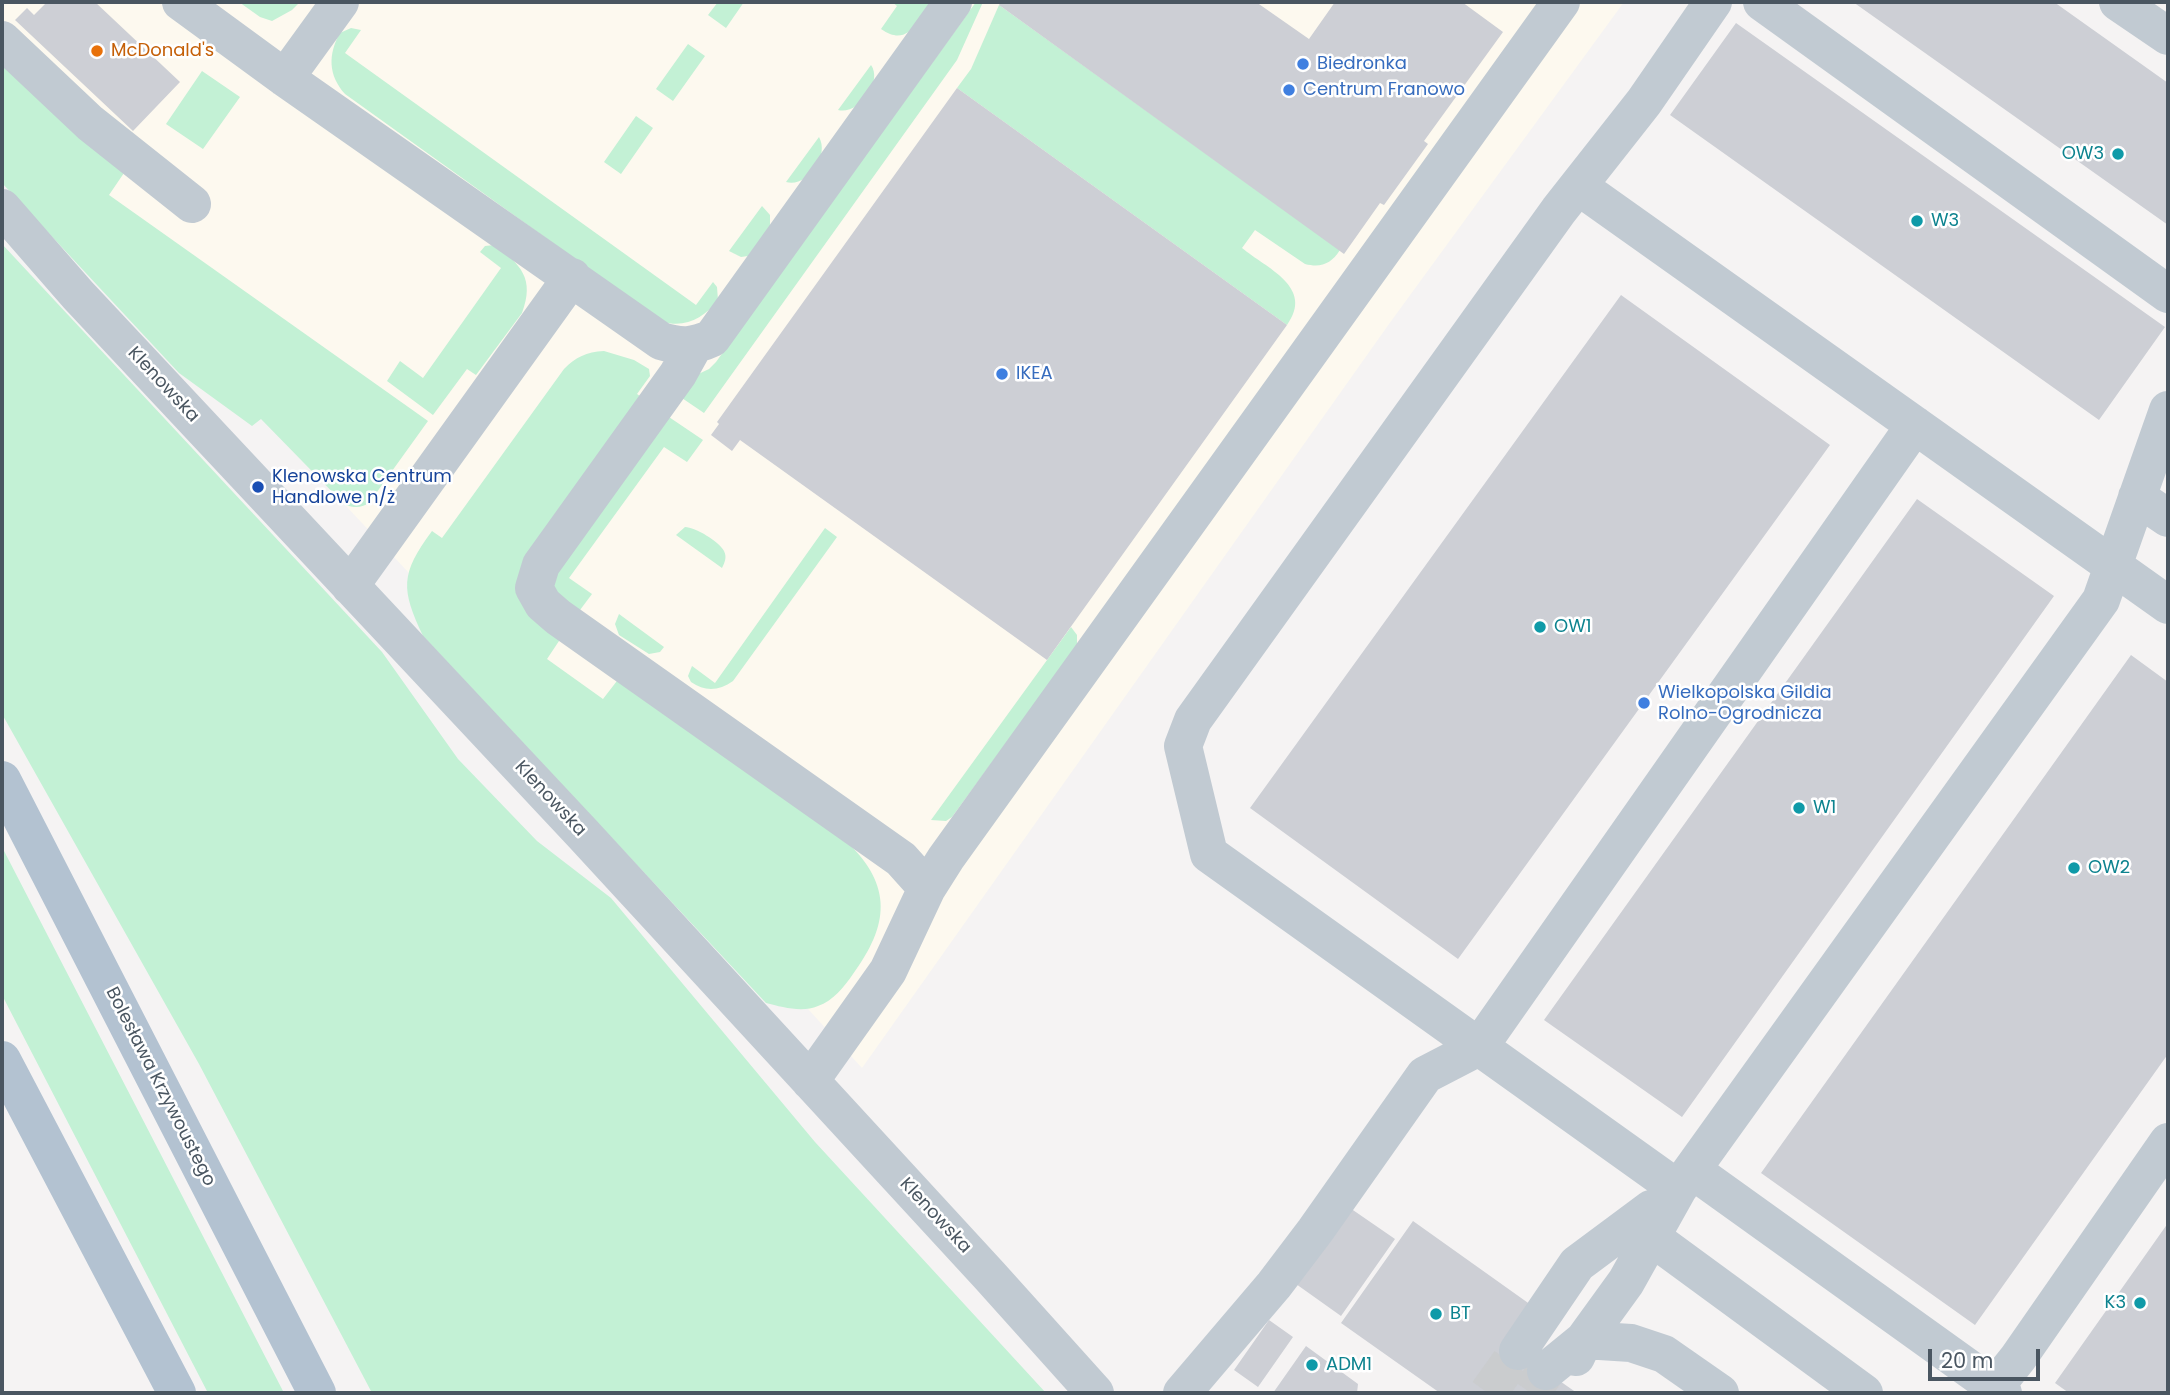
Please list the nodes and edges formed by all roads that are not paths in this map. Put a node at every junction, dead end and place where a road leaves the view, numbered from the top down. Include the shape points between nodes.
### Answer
1 (181, 2) edge
2 (340, 2) edge
3 (953, 2) edge
4 (1561, 2) edge
5 (1713, 2) edge
6 (1762, 2) edge
7 (2119, 2) edge
8 (2168, 36) edge
9 (2, 40) edge
10 (285, 78) junction
11 (1578, 186) junction
12 (192, 204) dead end
13 (2, 208) edge
14 (572, 277) junction
15 (2168, 294) edge
16 (693, 347) junction
17 (2168, 411) edge
18 (1915, 425) junction
19 (2137, 497) junction
20 (2168, 518) edge
21 (2113, 565) junction
22 (350, 586) junction
23 (2168, 605) edge
24 (2, 780) edge
25 (928, 888) junction
26 (1479, 1047) junction
27 (2, 1060) edge
28 (810, 1081) junction
29 (2168, 1142) edge
30 (1685, 1179) junction
31 (1641, 1230) junction
32 (1584, 1340) junction
33 (1996, 1391) edge
34 (177, 1393) edge
35 (317, 1393) edge
36 (1095, 1393) edge
37 (1182, 1393) edge
38 (1720, 1393) edge
39 (1864, 1393) edge

1 - 10 street
2 - 10 street
3 - 16 street via 712,338
4 - 25 street
5 - 11 street via 1644,102
6 - 15 street
7 - 8 street
9 - 12 street via 90,123
10 - 14 street
11 - 18 street
11 - 26 street via 1193,720 1183,746 1209,854
13 - 22 street, Klenowska
14 - 16 street via 661,341
14 - 22 street
16 - 25 street via 541,565 534,588 543,604 901,859
17 - 19 street
18 - 21 street
18 - 26 street
19 - 20 street
19 - 21 street
21 - 23 street
21 - 30 street via 2101,600
22 - 28 street, Klenowska
24 - 35 main road, Bolesława Krzywoustego
25 - 28 street via 888,971
26 - 30 street
26 - 37 street via 1425,1075 1299,1252
27 - 34 main road
28 - 36 street, Klenowska
29 - 33 street
30 - 31 street
30 - 33 street
31 - 32 street via 1626,1282
31 - 32 street via 1577,1264 1543,1369
31 - 39 street
32 - 38 street via 1631,1343 1664,1354

